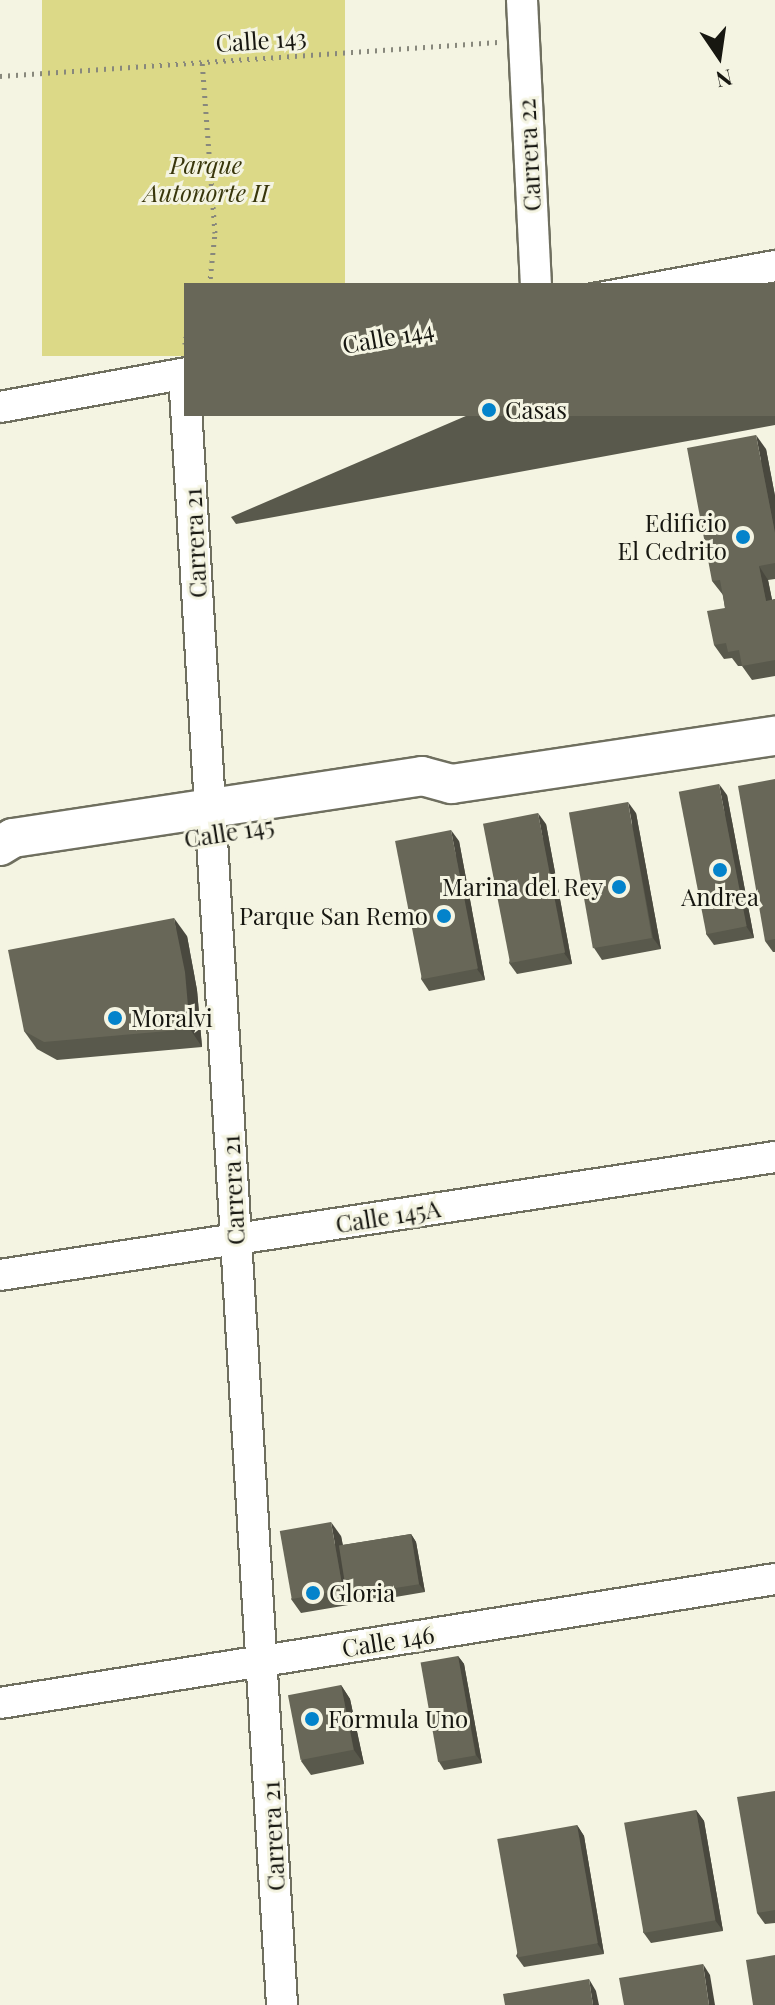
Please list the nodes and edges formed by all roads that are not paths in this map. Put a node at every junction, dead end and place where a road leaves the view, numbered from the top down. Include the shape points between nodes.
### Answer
1 (522, 0) edge
2 (775, 266) edge
3 (537, 310) junction
4 (184, 374) junction
5 (0, 407) edge
6 (775, 736) edge
7 (212, 822) junction
8 (0, 846) edge
9 (0, 860) edge
10 (775, 1157) edge
11 (236, 1239) junction
12 (0, 1275) edge
13 (775, 1579) edge
14 (263, 1661) junction
15 (0, 1703) edge
16 (282, 2005) edge

1 - 3 street, Carrera 22
2 - 3 street, Calle 144
3 - 4 street, Calle 144
4 - 5 street, Calle 144
4 - 7 street, Carrera 21
6 - 7 street, Calle 145 via 452,784 422,776
7 - 8 street, Calle 145 via 13,838
7 - 9 street, Calle 145 via 19,863
7 - 11 street, Carrera 21
10 - 11 street, Calle 145A
11 - 12 street, Calle 145A
11 - 14 street, Carrera 21
13 - 14 street, Calle 146
14 - 15 street, Calle 146
14 - 16 street, Carrera 21

